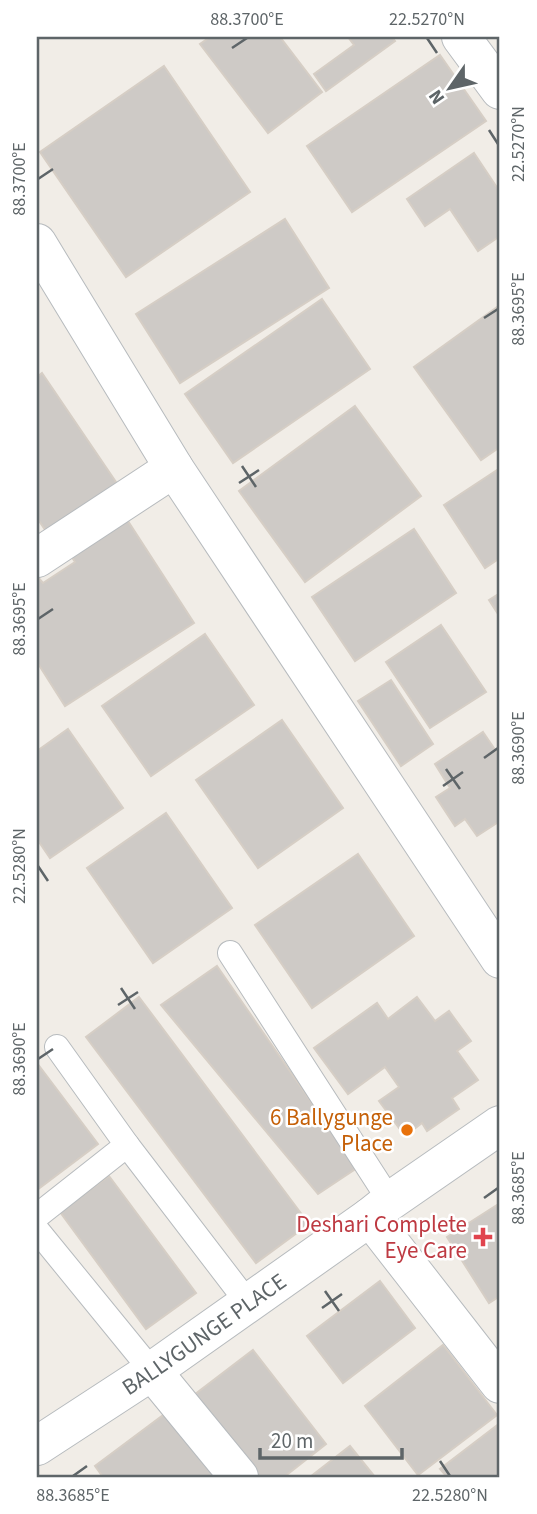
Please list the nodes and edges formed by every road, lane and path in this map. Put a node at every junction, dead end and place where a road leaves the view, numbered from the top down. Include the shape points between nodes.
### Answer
1 (461, 37) edge
2 (496, 74) edge
3 (37, 243) edge
4 (174, 468) junction
5 (37, 558) edge
6 (230, 953) dead end
7 (500, 959) edge
8 (57, 1047) dead end
9 (500, 1125) edge
10 (127, 1145) junction
11 (380, 1209) junction
12 (37, 1216) edge
13 (37, 1230) edge
14 (248, 1303) junction
15 (152, 1371) junction
16 (500, 1384) edge
17 (37, 1446) edge
18 (239, 1477) edge

1 - 2 street
3 - 4 street
4 - 5 street
4 - 7 street
6 - 11 lane
8 - 10 lane
9 - 11 street, BALLYGUNGE PLACE
10 - 12 lane
10 - 14 lane
11 - 14 street, BALLYGUNGE PLACE
11 - 16 street
13 - 15 lane
14 - 15 street, BALLYGUNGE PLACE
15 - 17 street, BALLYGUNGE PLACE
15 - 18 street

